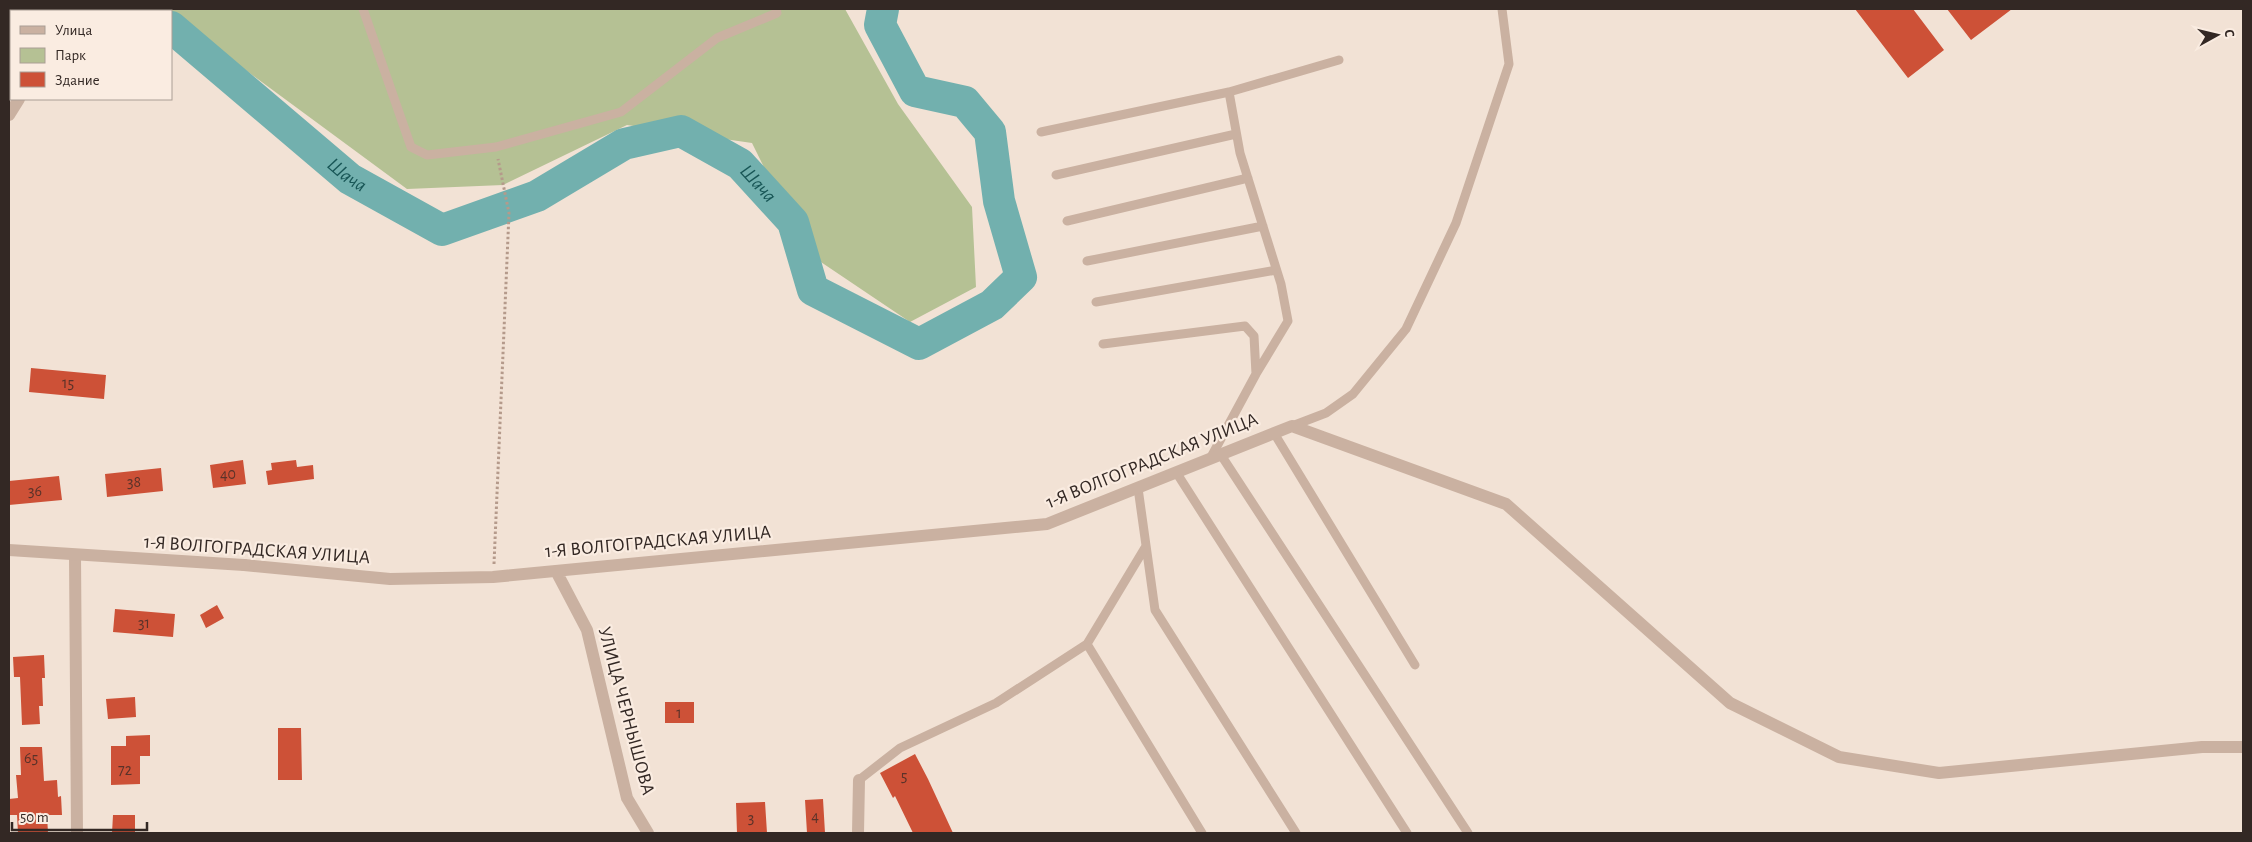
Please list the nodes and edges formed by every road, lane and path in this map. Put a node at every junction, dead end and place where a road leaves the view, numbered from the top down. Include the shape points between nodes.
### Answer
1 (363, 9) edge
2 (776, 9) edge
3 (1502, 9) edge
4 (1339, 60) dead end
5 (1229, 92) junction
6 (17, 100) edge
7 (9, 115) edge
8 (1041, 132) dead end
9 (1236, 134) junction
10 (496, 147) junction
11 (1056, 175) dead end
12 (1248, 178) junction
13 (1067, 221) dead end
14 (1262, 226) junction
15 (1087, 261) dead end
16 (1276, 270) junction
17 (1096, 302) dead end
18 (1103, 344) dead end
19 (1256, 374) junction
20 (1292, 426) junction
21 (1274, 433) junction
22 (1216, 457) junction
23 (1176, 472) junction
24 (1138, 488) junction
25 (1146, 546) junction
26 (9, 550) edge
27 (75, 556) junction
28 (556, 571) junction
29 (493, 577) junction
30 (1087, 644) junction
31 (1415, 665) dead end
32 (2243, 747) edge
33 (860, 780) joint
34 (77, 833) edge
35 (648, 833) edge
36 (858, 833) edge
37 (1202, 833) edge
38 (1296, 833) edge
39 (1406, 833) edge
40 (1468, 833) edge

1 - 10 lane via 411,147 427,155
2 - 10 lane via 777,13 717,38 621,112
3 - 20 lane via 1509,64 1456,223 1406,329 1353,394 1326,413
4 - 5 lane
5 - 8 lane
5 - 9 lane
6 - 7 street
9 - 11 lane
9 - 12 lane
10 - 29 path via 509,213
12 - 13 lane
12 - 14 lane
14 - 15 lane
14 - 16 lane
16 - 17 lane
16 - 19 lane via 1288,321
18 - 19 lane via 1245,326 1254,336
19 - 22 lane
20 - 21 street, 1-Я ВОЛГОГРАДСКАЯ УЛИЦА
20 - 32 street via 1506,504 1730,703 1839,757 1939,773 2202,747
21 - 22 street, 1-Я ВОЛГОГРАДСКАЯ УЛИЦА
21 - 31 lane
22 - 23 street, 1-Я ВОЛГОГРАДСКАЯ УЛИЦА
22 - 40 lane
23 - 24 street, 1-Я ВОЛГОГРАДСКАЯ УЛИЦА
23 - 39 lane
24 - 25 lane
24 - 28 street, 1-Я ВОЛГОГРАДСКАЯ УЛИЦА via 1047,524
25 - 30 lane
25 - 38 lane via 1156,610
26 - 27 street, 1-Я ВОЛГОГРАДСКАЯ УЛИЦА
27 - 29 street, 1-Я ВОЛГОГРАДСКАЯ УЛИЦА via 244,565 390,579
27 - 34 street
28 - 29 street, 1-Я ВОЛГОГРАДСКАЯ УЛИЦА
28 - 35 street, УЛИЦА ЧЕРНЫШОВА via 587,630 627,798
30 - 33 lane via 996,703 900,748
30 - 37 lane
33 - 36 street

